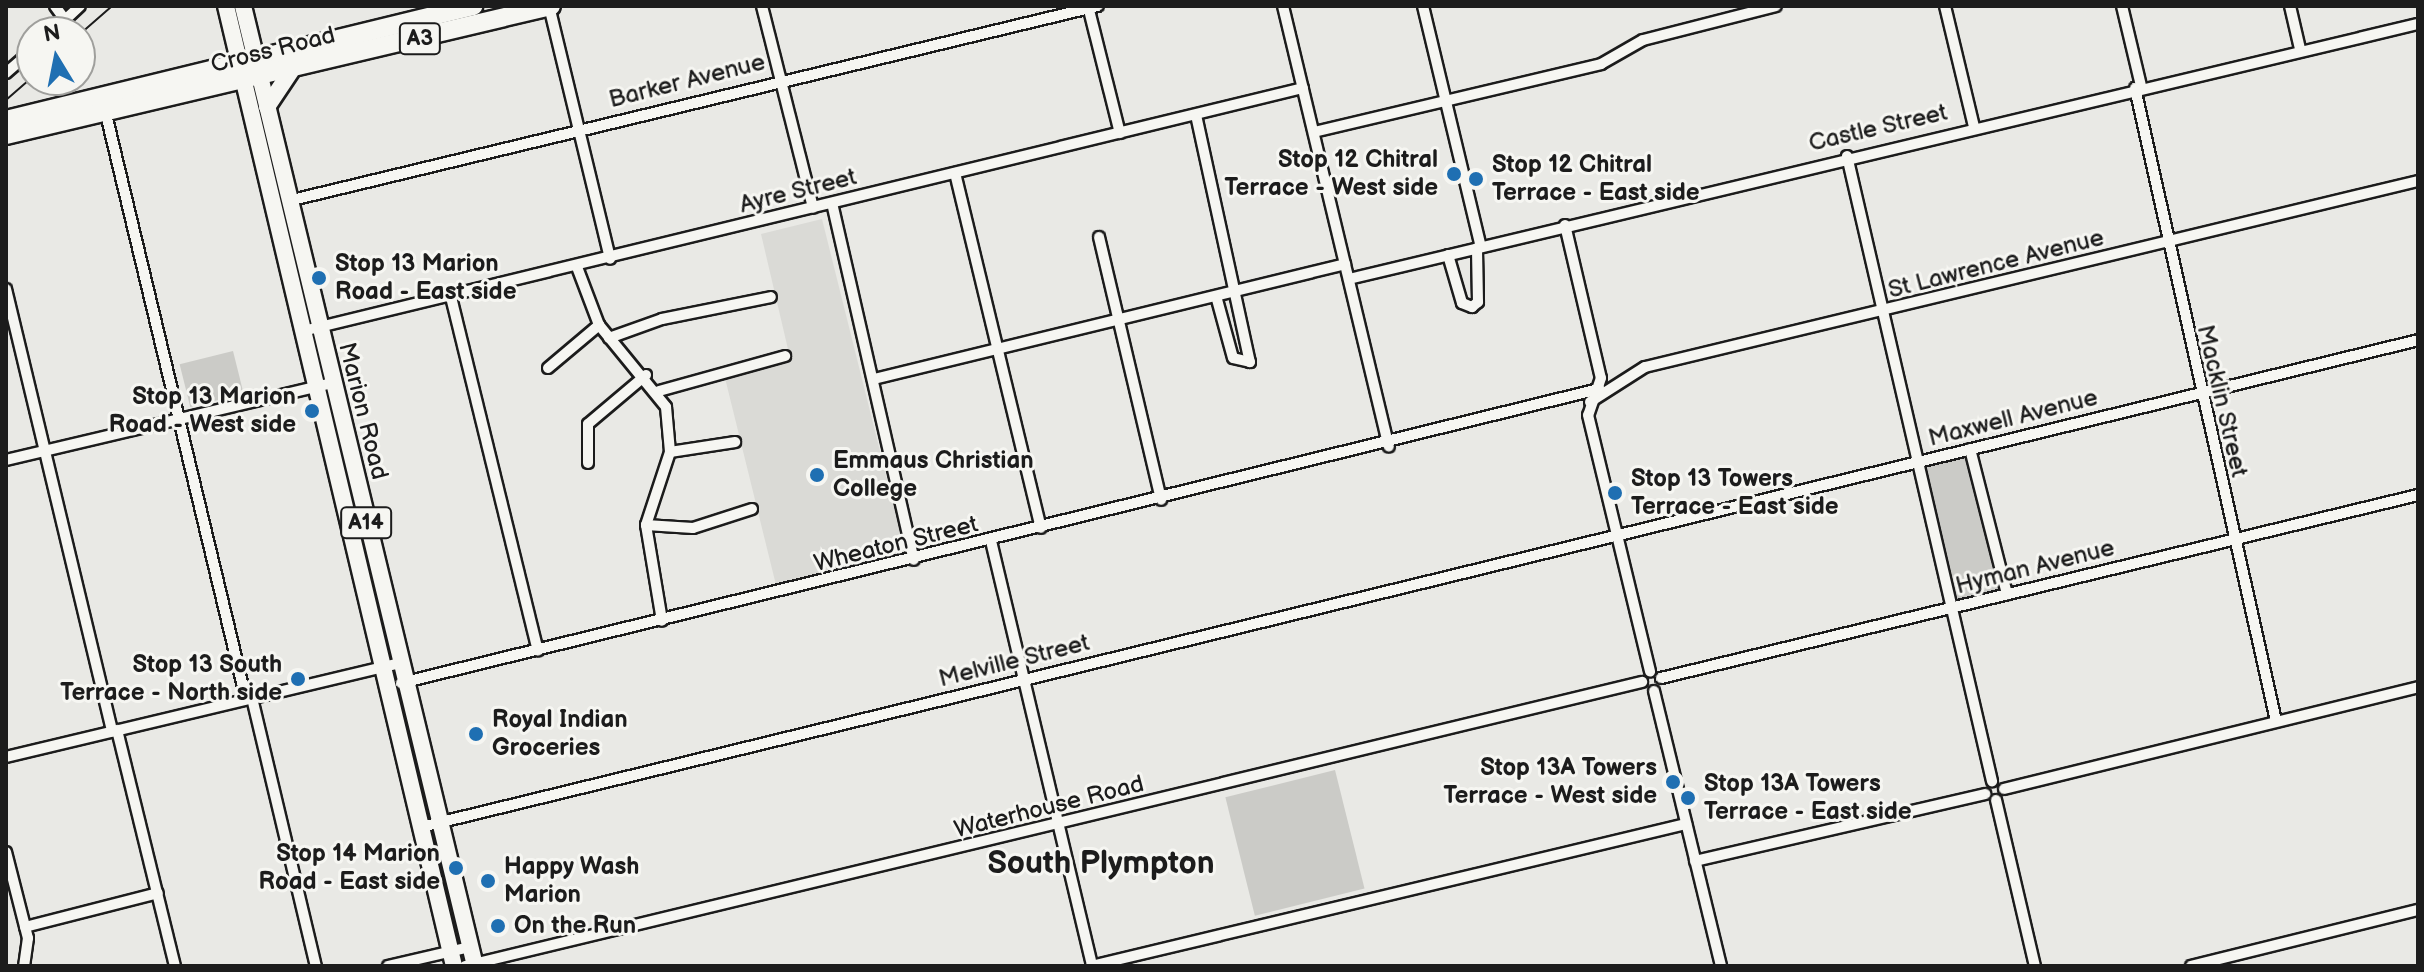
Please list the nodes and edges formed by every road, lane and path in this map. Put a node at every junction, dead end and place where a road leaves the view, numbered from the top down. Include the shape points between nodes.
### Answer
1 (226, 6) edge
2 (243, 6) edge
3 (473, 6) edge
4 (550, 6) edge
5 (762, 6) edge
6 (1283, 6) edge
7 (1423, 6) edge
8 (1776, 6) edge
9 (1945, 6) edge
10 (2122, 6) edge
11 (2290, 6) edge
12 (1091, 7) edge
13 (442, 10) edge
14 (2418, 24) edge
15 (240, 31) junction
16 (448, 32) junction
17 (2300, 49) junction
18 (287, 52) junction
19 (249, 71) junction
20 (291, 71) junction
21 (781, 79) junction
22 (211, 80) junction
23 (2138, 87) junction
24 (1303, 88) junction
25 (1446, 102) junction
26 (104, 104) junction
27 (249, 106) junction
28 (267, 109) junction
29 (1196, 115) junction
30 (6, 120) edge
31 (1974, 127) junction
32 (578, 128) junction
33 (1314, 132) junction
34 (1120, 133) junction
35 (6, 135) edge
36 (1847, 156) junction
37 (955, 173) junction
38 (2418, 181) edge
39 (288, 201) junction
40 (832, 203) junction
41 (813, 208) junction
42 (1565, 225) junction
43 (1099, 237) dead end
44 (2172, 242) junction
45 (1479, 248) junction
46 (1448, 255) junction
47 (610, 259) junction
48 (1345, 264) junction
49 (577, 267) junction
50 (1349, 279) junction
51 (6, 289) edge
52 (1237, 291) junction
53 (1216, 296) junction
54 (451, 297) junction
55 (771, 297) dead end
56 (1883, 312) junction
57 (1118, 320) junction
58 (599, 325) junction
59 (311, 330) junction
60 (609, 338) junction
61 (2418, 340) edge
62 (996, 349) junction
63 (785, 356) dead end
64 (548, 368) dead end
65 (646, 375) junction
66 (874, 379) junction
67 (324, 385) junction
68 (1599, 389) junction
69 (659, 391) junction
70 (2199, 392) junction
71 (1590, 402) junction
72 (181, 419) junction
73 (735, 442) dead end
74 (1389, 446) junction
75 (1970, 449) junction
76 (45, 451) junction
77 (670, 452) junction
78 (6, 460) edge
79 (1919, 461) junction
80 (588, 463) dead end
81 (2418, 495) edge
82 (1161, 500) junction
83 (752, 509) dead end
84 (646, 525) junction
85 (1041, 528) junction
86 (1617, 536) junction
87 (2233, 539) junction
88 (991, 541) junction
89 (914, 560) junction
90 (2007, 594) junction
91 (1954, 607) junction
92 (662, 621) junction
93 (538, 650) junction
94 (400, 663) junction
95 (383, 667) junction
96 (1650, 672) junction
97 (1661, 678) junction
98 (1024, 679) junction
99 (405, 682) junction
100 (1642, 682) junction
101 (387, 686) junction
102 (2418, 687) edge
103 (1654, 691) junction
104 (249, 698) junction
105 (2276, 721) junction
106 (115, 731) junction
107 (6, 757) edge
108 (1992, 781) junction
109 (2004, 789) junction
110 (1985, 794) junction
111 (1996, 800) junction
112 (440, 822) junction
113 (1686, 824) junction
114 (1059, 826) junction
115 (421, 827) junction
116 (6, 852) edge
117 (1695, 861) junction
118 (158, 893) junction
119 (2418, 910) edge
120 (25, 927) junction
121 (453, 959) edge
122 (471, 961) edge
123 (24, 966) edge
124 (175, 966) edge
125 (316, 966) edge
126 (388, 966) edge
127 (1091, 966) edge
128 (1719, 966) edge
129 (2035, 966) edge
130 (2191, 966) edge

1 - 15 main road, Marion Road / A14
2 - 15 main road, Marion Road / A14
3 - 13 highway, Cross Road / A3
4 - 16 highway, Cross Road / A3
4 - 32 street
5 - 21 street
6 - 24 street
7 - 25 street
8 - 25 street via 1643,40 1601,64
9 - 31 street
10 - 23 street, Macklin Street
11 - 17 street
12 - 21 street, Barker Avenue
12 - 34 street
13 - 16 street
13 - 18 highway, Cross Road / A3
14 - 17 street, Castle Street
15 - 18 main road
15 - 19 main road, Marion Road / A14
15 - 22 main road
16 - 20 highway, Cross Road / A3
17 - 23 street, Castle Street
18 - 19 highway, Cross Road / A3
19 - 20 highway, Cross Road / A3
19 - 22 highway, Cross Road / A3
19 - 27 main road, Marion Road / A14
19 - 28 main road, Marion Road / A14
20 - 28 main road
21 - 32 street, Barker Avenue
21 - 41 street
22 - 26 highway, Cross Road / A3
22 - 27 main road
23 - 31 street, Castle Street
23 - 44 street, Macklin Street
24 - 29 street, Ayre Street
24 - 33 street
25 - 33 street
25 - 45 street
26 - 30 highway, Cross Road / A3
26 - 35 highway, Cross Road / A3
26 - 72 street
27 - 59 main road, Marion Road / A14
28 - 39 main road, Marion Road / A14
29 - 34 street, Ayre Street
29 - 52 street
31 - 36 street, Castle Street
32 - 39 street, Barker Avenue
32 - 47 street
33 - 48 street
34 - 37 street, Ayre Street
36 - 42 street, Castle Street
36 - 56 street
37 - 40 street, Ayre Street
37 - 62 street
38 - 44 street, St Lawrence Avenue
39 - 59 main road, Marion Road / A14
40 - 41 street, Ayre Street
40 - 66 street
41 - 47 street, Ayre Street
42 - 45 street, Castle Street
42 - 68 street
43 - 57 street
44 - 56 street, St Lawrence Avenue
44 - 70 street, Macklin Street
45 - 46 street, Castle Street
45 - 46 street via 1478,302 1472,307 1458,293
46 - 50 street, Castle Street
47 - 49 street, Ayre Street
48 - 50 street
48 - 52 street
49 - 54 street, Ayre Street
49 - 58 street
50 - 74 street
51 - 76 street
52 - 53 street
52 - 53 street via 1250,362 1233,358
53 - 57 street
54 - 59 street, Ayre Street
54 - 93 street
55 - 60 street via 662,319
56 - 71 street, St Lawrence Avenue via 1645,367
56 - 79 street
57 - 62 street
57 - 82 street
58 - 60 street
58 - 64 street
59 - 67 main road, Marion Road / A14
60 - 65 street
61 - 70 street, Maxwell Avenue
62 - 66 street
62 - 85 street
63 - 69 street
65 - 69 street
65 - 80 street via 588,424
66 - 89 street
67 - 72 street
67 - 94 main road, Marion Road / A14
67 - 95 main road, Marion Road / A14
68 - 71 street
68 - 74 street, Wheaton Street via 1564,403
69 - 77 street
70 - 75 street, Maxwell Avenue
70 - 87 street, Macklin Street
71 - 86 street
72 - 76 street
72 - 104 street
73 - 77 street
74 - 82 street, Wheaton Street
75 - 79 street, Maxwell Avenue
75 - 90 street
76 - 78 street
76 - 106 street
77 - 84 street
79 - 86 street, Maxwell Avenue
79 - 91 street
81 - 87 street, Hyman Avenue
82 - 85 street, Wheaton Street
83 - 84 street via 693,528
84 - 92 street
85 - 88 street, Wheaton Street
86 - 96 street
86 - 98 street, Melville Street
87 - 90 street, Hyman Avenue
87 - 105 street, Macklin Street
88 - 89 street, Wheaton Street
88 - 98 street
89 - 92 street, Wheaton Street
90 - 91 street, Hyman Avenue
91 - 97 street, Hyman Avenue
91 - 108 street
92 - 93 street, Wheaton Street
93 - 99 street, Wheaton Street
94 - 95 street
94 - 99 main road, Marion Road / A14
95 - 101 main road, Marion Road / A14
95 - 104 street
96 - 97 street
96 - 100 street
97 - 103 street
98 - 112 street, Melville Street
98 - 114 street
99 - 101 street, Wheaton Street
99 - 112 main road, Marion Road / A14
100 - 103 street
100 - 114 street, Waterhouse Road
101 - 115 main road, Marion Road / A14
102 - 105 street
103 - 113 street
104 - 106 street
104 - 125 street
105 - 109 street
106 - 107 street
106 - 118 street
108 - 109 street
108 - 110 street
109 - 111 street
110 - 111 street
110 - 117 street
111 - 129 street
112 - 115 street, Melville Street
112 - 122 main road, Marion Road / A14
113 - 117 street
113 - 127 street
114 - 122 street, Waterhouse Road
114 - 127 street
115 - 121 main road, Marion Road / A14
116 - 120 street
117 - 128 street
118 - 120 street
118 - 124 street
119 - 130 street
120 - 123 street
121 - 122 street, Waterhouse Road
121 - 126 street, Waterhouse Road

